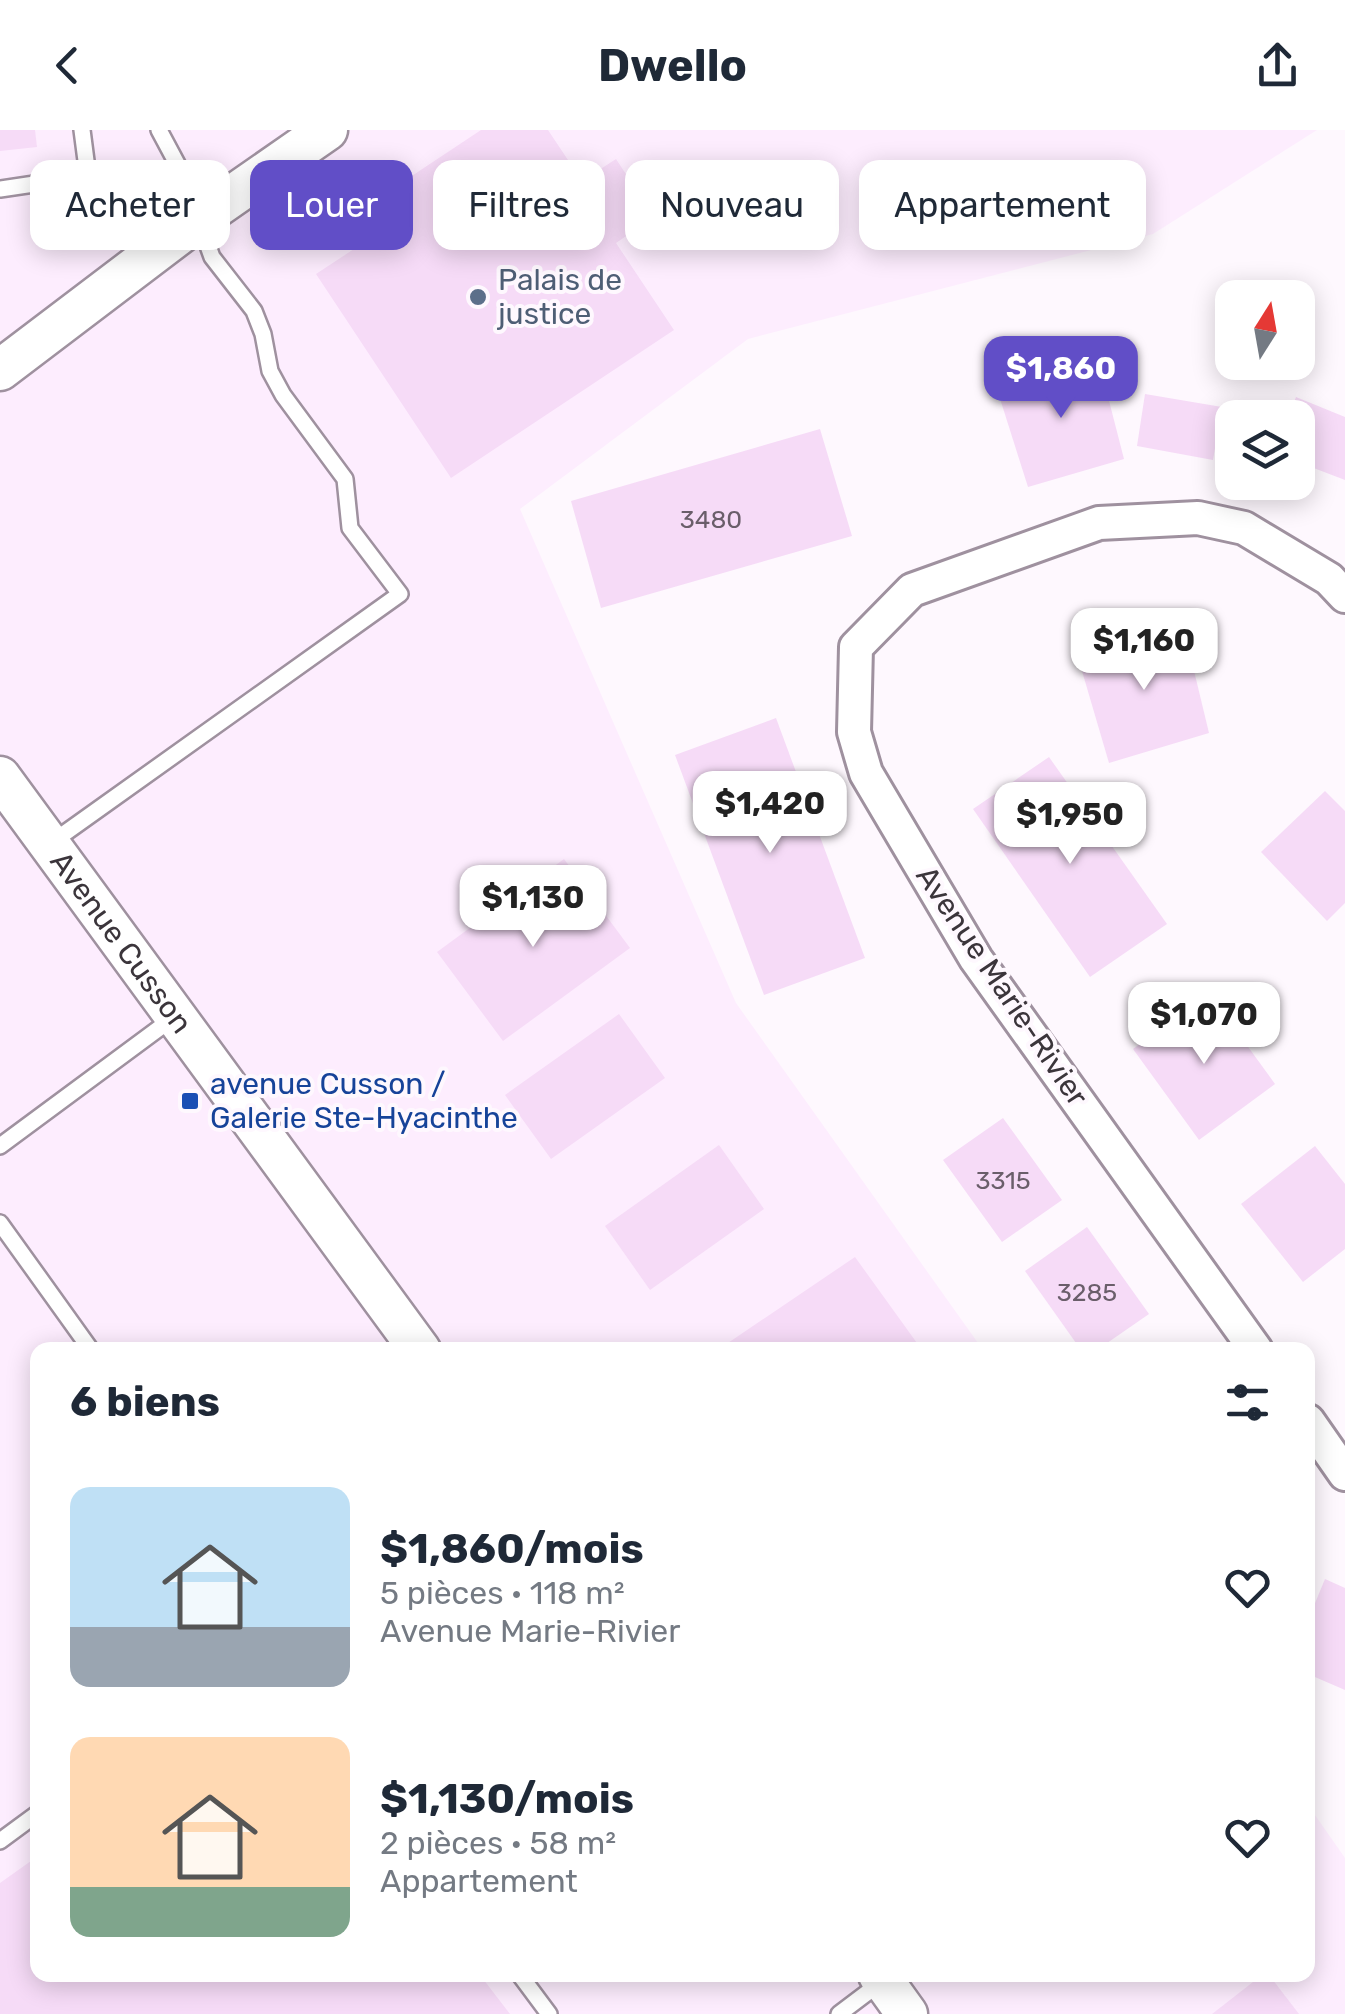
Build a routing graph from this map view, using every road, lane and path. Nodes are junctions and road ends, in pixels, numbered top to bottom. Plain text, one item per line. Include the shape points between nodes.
1 (82, 130) edge
2 (159, 130) edge
3 (327, 130) edge
4 (175, 160) edge
5 (0, 190) edge
6 (230, 197) edge
7 (158, 250) edge
8 (210, 250) edge
9 (0, 370) edge
10 (1345, 596) edge
11 (0, 777) edge
12 (50, 844) junction
13 (176, 1016) junction
14 (0, 1146) edge
15 (0, 1223) edge
16 (86, 1342) edge
17 (414, 1342) edge
18 (1250, 1342) edge
19 (1315, 1431) edge
20 (1345, 1474) edge
21 (30, 1820) edge
22 (0, 1841) edge
23 (525, 1982) edge
24 (876, 1982) edge
25 (884, 1982) edge
26 (550, 2014) edge
27 (839, 2014) edge
28 (907, 2014) edge

1 - 5 lane via 88,176
2 - 4 lane
3 - 6 street
7 - 9 street
8 - 12 lane via 254,312 283,395 346,480 350,528 400,594
10 - 18 street, Avenue Marie-Rivier via 1329,579 1244,528 1198,518 1099,523 912,590 856,647 854,732 866,773 976,959
11 - 12 street, Avenue Cusson
12 - 13 street, Avenue Cusson
13 - 14 lane
13 - 17 street, Avenue Cusson
15 - 16 lane
19 - 20 street
21 - 22 lane
23 - 26 lane
24 - 27 lane
25 - 28 street

